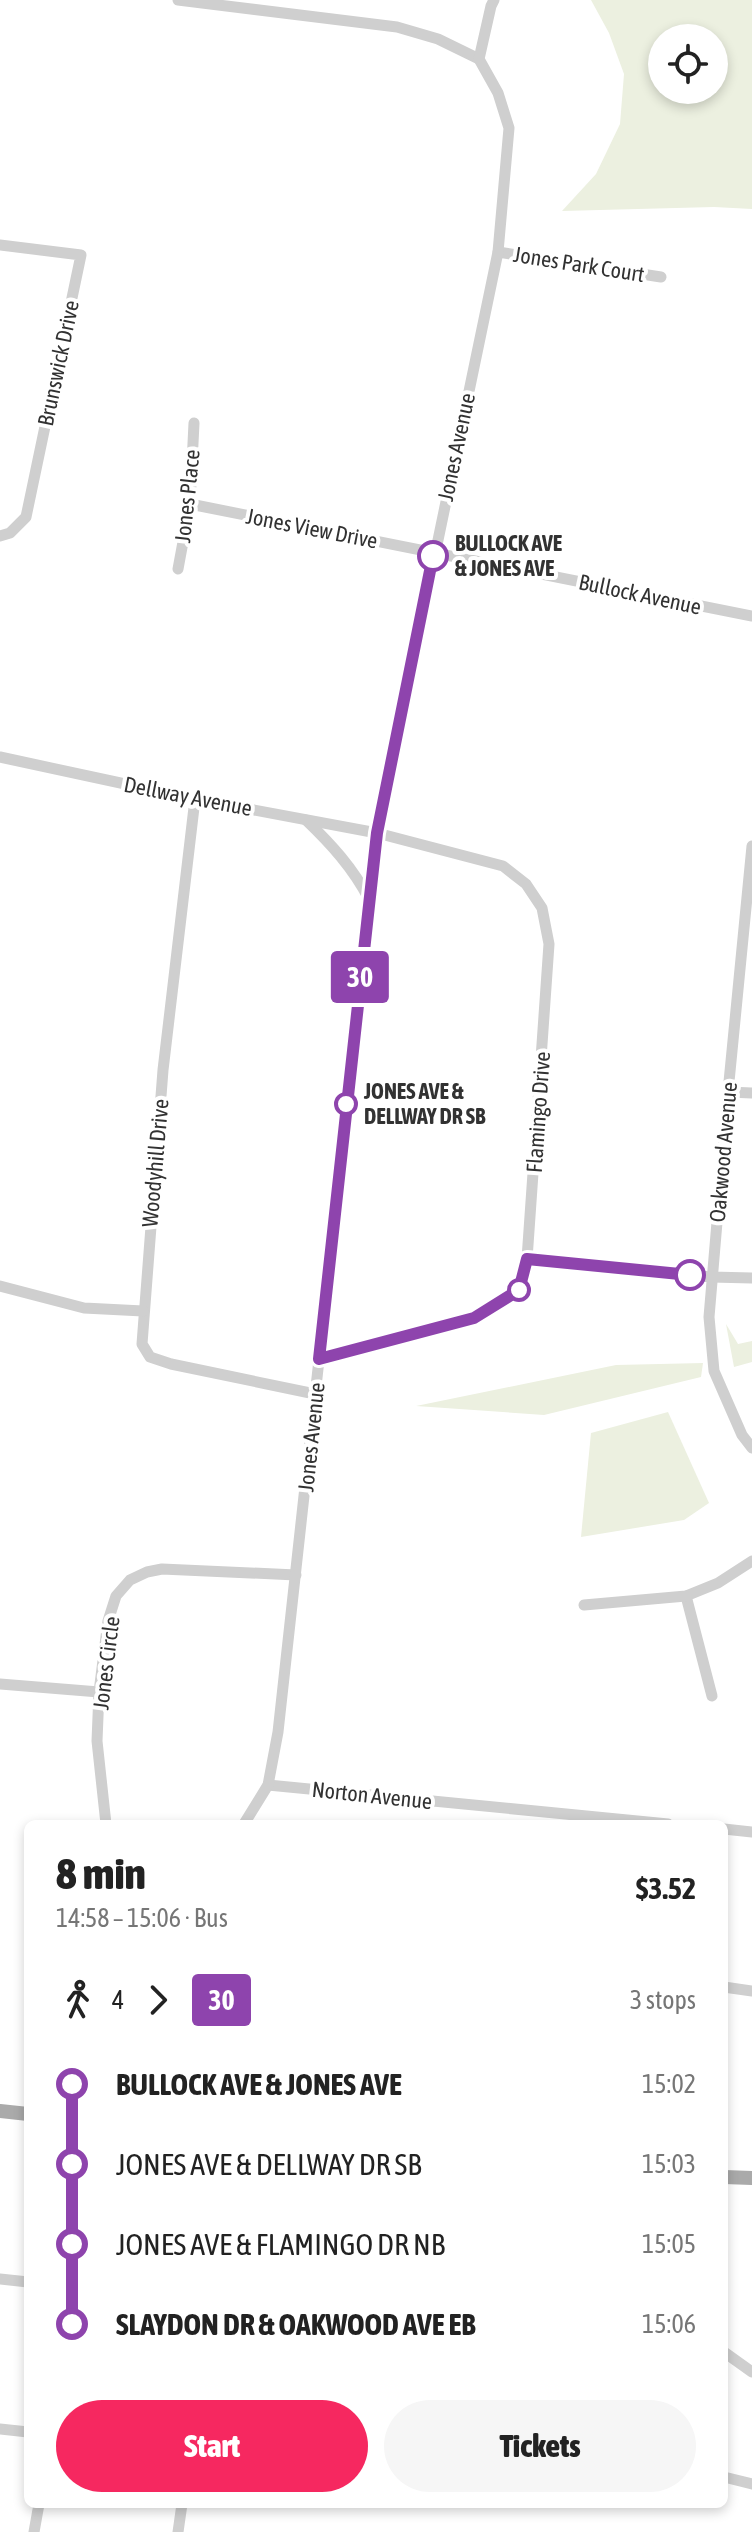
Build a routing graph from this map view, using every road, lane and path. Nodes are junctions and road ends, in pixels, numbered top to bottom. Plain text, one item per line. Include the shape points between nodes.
1 (178, 0) edge
2 (494, 0) edge
3 (479, 59) junction
4 (0, 245) edge
5 (498, 252) junction
6 (661, 277) dead end
7 (194, 423) dead end
8 (190, 504) junction
9 (0, 536) edge
10 (434, 552) junction
11 (178, 569) dead end
12 (752, 616) edge
13 (0, 757) edge
14 (195, 799) junction
15 (305, 819) junction
16 (377, 833) junction
17 (752, 846) edge
18 (369, 899) junction
19 (746, 967) edge
20 (728, 1092) junction
21 (752, 1093) edge
22 (527, 1259) junction
23 (711, 1277) junction
24 (752, 1278) edge
25 (0, 1286) edge
26 (143, 1311) junction
27 (319, 1359) junction
28 (315, 1394) junction
29 (752, 1448) edge
30 (752, 1561) edge
31 (296, 1575) junction
32 (686, 1596) junction
33 (584, 1605) dead end
34 (0, 1684) edge
35 (99, 1692) junction
36 (712, 1696) dead end
37 (268, 1785) junction
38 (106, 1820) edge
39 (246, 1820) edge
40 (627, 1820) edge
41 (728, 1829) edge
42 (752, 1832) edge
43 (728, 1988) edge
44 (752, 1991) edge
45 (0, 2111) edge
46 (24, 2114) edge
47 (728, 2177) edge
48 (752, 2178) edge
49 (0, 2279) edge
50 (24, 2282) edge
51 (728, 2355) edge
52 (752, 2372) edge
53 (0, 2429) edge
54 (24, 2432) edge
55 (728, 2478) edge
56 (752, 2484) edge
57 (38, 2508) edge
58 (181, 2508) edge
59 (34, 2532) edge
60 (178, 2532) edge

1 - 3 street via 397,27
2 - 3 street
3 - 5 street, Jones Avenue via 509,128
4 - 9 street, Brunswick Drive via 81,255 26,517
5 - 6 street, Jones Park Court
5 - 10 street, Jones Avenue
7 - 8 street, Jones Place
8 - 10 street, Jones View Drive
8 - 11 street, Jones Place
10 - 12 street, Bullock Avenue
10 - 16 street, Jones Avenue
13 - 14 street, Dellway Avenue
14 - 15 street, Dellway Avenue
14 - 26 street, Woodyhill Drive via 163,1070
15 - 16 street, Dellway Avenue
15 - 18 street via 351,868
16 - 18 street, Jones Avenue
16 - 22 street, Flamingo Drive via 503,866 526,884 542,908 549,944
17 - 19 street, Oakwood Avenue
18 - 27 street, Jones Avenue
19 - 20 street, Oakwood Avenue
20 - 21 street
20 - 23 street, Oakwood Avenue
22 - 23 street
22 - 27 street, Flamingo Drive via 519,1290 474,1318
23 - 24 street
23 - 29 street, Oakwood Avenue via 714,1371
25 - 26 street via 84,1308
26 - 28 street, Woodyhill Drive via 142,1344 150,1357
27 - 28 street, Jones Avenue
28 - 31 street, Jones Avenue
30 - 32 street
31 - 35 street, Jones Circle via 162,1569 130,1580 116,1596 108,1621
31 - 37 street, Jones Avenue
32 - 33 street
32 - 36 street
34 - 35 street
35 - 38 street, Jones Circle via 97,1741
37 - 39 street, Jones Avenue
37 - 40 street, Norton Avenue
41 - 42 street
43 - 44 street
45 - 46 main road
47 - 48 main road
49 - 50 street
51 - 52 street
53 - 54 street
55 - 56 street
57 - 59 street
58 - 60 street

